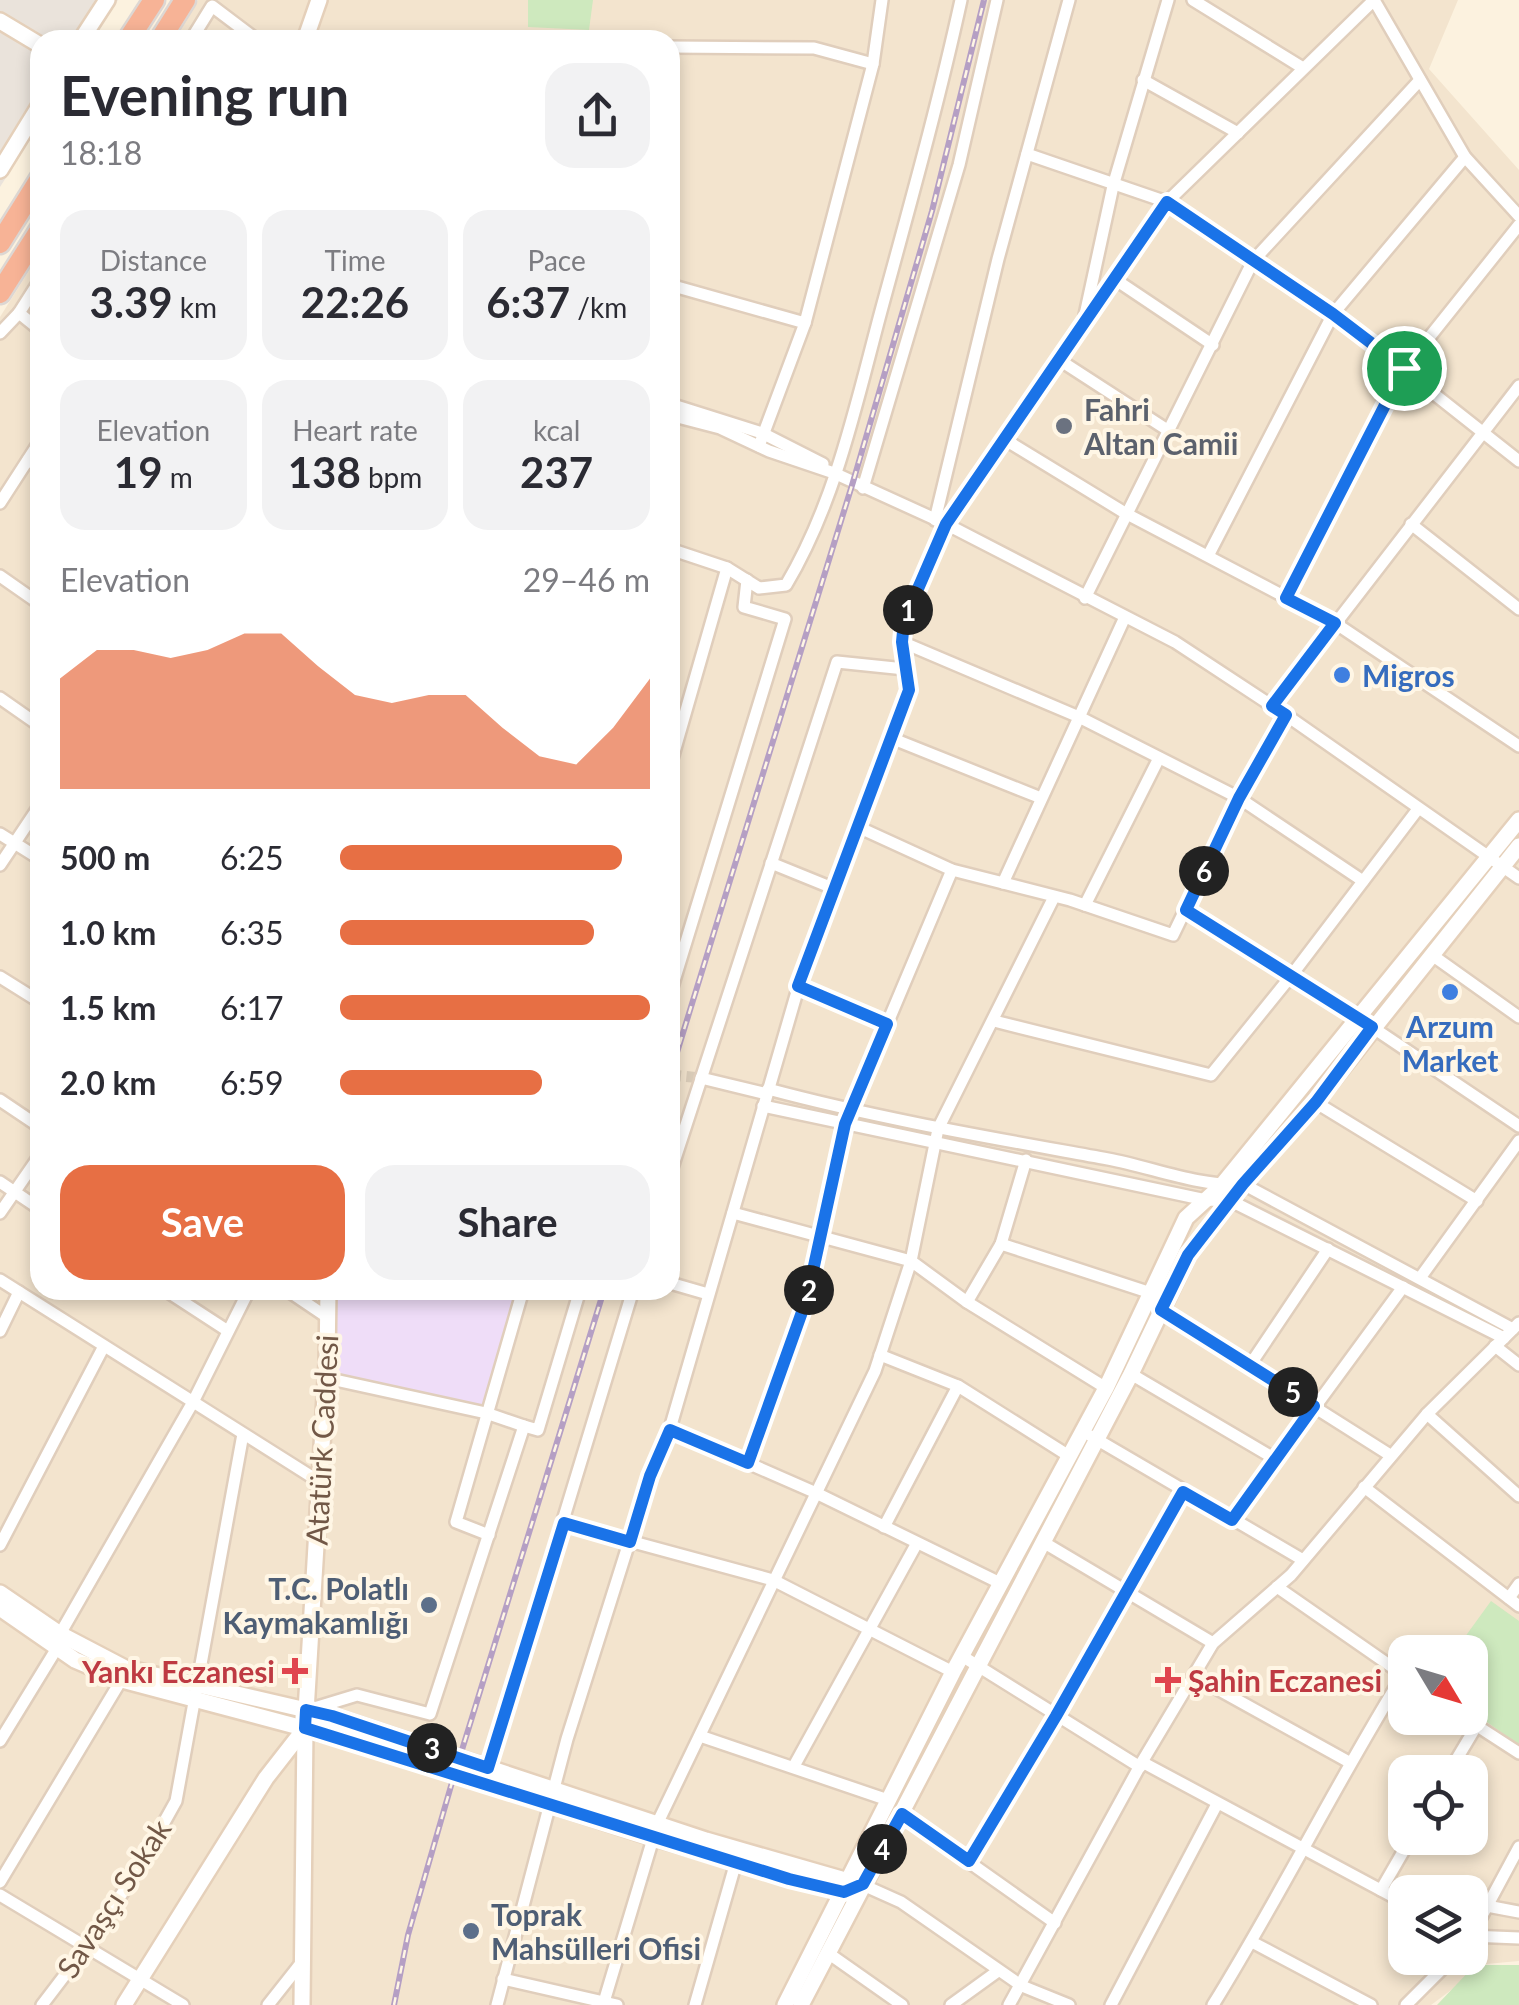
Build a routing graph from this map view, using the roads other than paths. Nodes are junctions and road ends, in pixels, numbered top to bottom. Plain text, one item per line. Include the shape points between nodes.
1 (107, 0) edge
2 (154, 0) edge
3 (185, 0) edge
4 (319, 0) edge
5 (882, 0) edge
6 (961, 0) edge
7 (997, 0) edge
8 (1069, 0) edge
9 (1168, 0) edge
10 (1193, 0) edge
11 (0, 21) edge
12 (88, 30) edge
13 (134, 30) edge
14 (166, 30) edge
15 (197, 30) edge
16 (244, 30) edge
17 (308, 30) edge
18 (30, 39) edge
19 (680, 46) edge
20 (873, 64) junction
21 (1303, 68) junction
22 (1143, 80) junction
23 (1420, 80) junction
24 (30, 120) edge
25 (1238, 133) junction
26 (1027, 154) junction
27 (1465, 157) junction
28 (0, 166) edge
29 (1112, 186) junction
30 (30, 196) edge
31 (1167, 202) junction
32 (1519, 216) edge
33 (1519, 225) edge
34 (0, 243) edge
35 (30, 246) edge
36 (1254, 260) junction
37 (1113, 278) junction
38 (680, 288) edge
39 (0, 293) edge
40 (30, 296) edge
41 (19, 313) junction
42 (1333, 314) junction
43 (30, 322) edge
44 (804, 322) junction
45 (1082, 326) junction
46 (0, 334) edge
47 (1213, 345) junction
48 (1061, 361) junction
49 (1404, 368) junction
50 (1519, 386) edge
51 (680, 407) edge
52 (680, 418) edge
53 (1169, 431) junction
54 (762, 432) junction
55 (1482, 434) junction
56 (1004, 439) junction
57 (759, 446) junction
58 (30, 457) edge
59 (28, 460) joint
60 (1519, 461) edge
61 (834, 473) junction
62 (863, 488) junction
63 (0, 503) edge
64 (1126, 513) junction
65 (941, 522) junction
66 (1411, 524) junction
67 (680, 552) edge
68 (1209, 554) junction
69 (727, 568) junction
70 (0, 576) edge
71 (747, 580) junction
72 (30, 597) edge
73 (1085, 598) junction
74 (1286, 598) junction
75 (1519, 609) edge
76 (1124, 617) junction
77 (1335, 623) junction
78 (902, 642) junction
79 (904, 669) junction
80 (0, 698) edge
81 (1272, 706) junction
82 (680, 712) edge
83 (1286, 715) junction
84 (1079, 717) junction
85 (30, 719) edge
86 (891, 738) junction
87 (1519, 746) edge
88 (1159, 758) junction
89 (1041, 798) junction
90 (1239, 798) junction
91 (1418, 808) junction
92 (30, 820) edge
93 (1519, 820) edge
94 (858, 827) junction
95 (0, 834) edge
96 (15, 843) junction
97 (1519, 846) edge
98 (30, 853) edge
99 (1496, 861) junction
100 (771, 863) junction
101 (0, 866) edge
102 (952, 870) junction
103 (1519, 878) edge
104 (1363, 881) junction
105 (1003, 883) junction
106 (835, 889) junction
107 (1054, 897) junction
108 (1085, 906) junction
109 (1186, 910) junction
110 (1432, 955) junction
111 (680, 962) edge
112 (1292, 976) junction
113 (0, 977) edge
114 (798, 986) junction
115 (30, 996) edge
116 (1519, 1017) edge
117 (1355, 1019) junction
118 (994, 1022) junction
119 (887, 1024) junction
120 (1372, 1027) junction
121 (700, 1078) junction
122 (766, 1097) junction
123 (0, 1100) edge
124 (1316, 1102) junction
125 (851, 1111) junction
126 (30, 1120) edge
127 (845, 1124) junction
128 (1519, 1126) edge
129 (936, 1136) junction
130 (1519, 1141) edge
131 (680, 1142) edge
132 (1026, 1160) junction
133 (30, 1169) edge
134 (0, 1182) edge
135 (1243, 1184) junction
136 (14, 1192) junction
137 (1227, 1193) junction
138 (1206, 1200) junction
139 (1476, 1201) junction
140 (30, 1202) edge
141 (0, 1213) edge
142 (733, 1213) junction
143 (823, 1237) junction
144 (1001, 1244) junction
145 (1328, 1249) junction
146 (911, 1261) junction
147 (1420, 1278) junction
148 (0, 1280) edge
149 (680, 1286) edge
150 (1403, 1287) junction
151 (19, 1292) junction
152 (1151, 1293) junction
153 (708, 1294) junction
154 (30, 1299) edge
155 (32, 1300) edge
156 (181, 1300) edge
157 (244, 1300) edge
158 (302, 1300) edge
159 (328, 1300) edge
160 (520, 1300) edge
161 (577, 1300) edge
162 (630, 1300) edge
163 (966, 1302) junction
164 (1161, 1310) junction
165 (328, 1317) junction
166 (0, 1331) edge
167 (228, 1331) junction
168 (1508, 1334) edge
169 (104, 1346) junction
170 (880, 1355) junction
171 (1250, 1365) junction
172 (1519, 1365) edge
173 (1130, 1374) junction
174 (326, 1378) junction
175 (958, 1386) junction
176 (1106, 1388) junction
177 (192, 1402) junction
178 (1314, 1406) junction
179 (486, 1413) junction
180 (1427, 1414) junction
181 (524, 1426) junction
182 (670, 1430) junction
183 (244, 1434) junction
184 (1090, 1434) junction
185 (1390, 1455) junction
186 (1069, 1456) junction
187 (1277, 1460) junction
188 (748, 1463) junction
189 (320, 1482) junction
190 (1364, 1487) junction
191 (814, 1492) junction
192 (1183, 1492) junction
193 (1519, 1496) edge
194 (1232, 1520) junction
195 (564, 1523) junction
196 (884, 1527) junction
197 (489, 1534) junction
198 (630, 1542) junction
199 (1043, 1542) junction
200 (918, 1543) junction
201 (0, 1544) edge
202 (1303, 1560) junction
203 (773, 1580) junction
204 (1000, 1583) junction
205 (1519, 1584) edge
206 (1278, 1587) junction
207 (1126, 1591) junction
208 (0, 1593) edge
209 (1514, 1602) edge
210 (0, 1608) edge
211 (870, 1631) junction
212 (59, 1641) junction
213 (1214, 1643) junction
214 (962, 1656) junction
215 (978, 1664) junction
216 (1388, 1665) edge
217 (953, 1672) junction
218 (124, 1674) junction
219 (1194, 1676) junction
220 (196, 1692) junction
221 (1388, 1701) edge
222 (306, 1710) junction
223 (1056, 1716) junction
224 (305, 1728) junction
225 (1488, 1732) edge
226 (700, 1736) junction
227 (0, 1741) edge
228 (1519, 1753) edge
229 (1349, 1762) junction
230 (1141, 1764) junction
231 (794, 1766) junction
232 (488, 1768) junction
233 (482, 1785) junction
234 (551, 1798) junction
235 (888, 1800) junction
236 (1217, 1804) junction
237 (902, 1814) junction
238 (656, 1830) junction
239 (1519, 1846) edge
240 (1301, 1848) junction
241 (0, 1850) edge
242 (1401, 1855) edge
243 (15, 1858) junction
244 (969, 1861) junction
245 (736, 1862) junction
246 (0, 1882) edge
247 (852, 1886) junction
248 (1381, 1890) junction
249 (1388, 1894) edge
250 (0, 1895) edge
251 (1488, 1904) edge
252 (1488, 1906) edge
253 (1519, 1912) edge
254 (1055, 1923) junction
255 (1488, 1937) edge
256 (1519, 1938) edge
257 (1252, 1942) junction
258 (87, 1946) junction
259 (828, 1953) junction
260 (302, 1962) junction
261 (998, 1971) junction
262 (1436, 1975) edge
263 (141, 1979) junction
264 (503, 1979) junction
265 (1022, 1986) junction
266 (610, 2004) edge
267 (42, 2005) edge
268 (124, 2005) edge
269 (183, 2005) edge
270 (268, 2005) edge
271 (302, 2005) edge
272 (497, 2005) edge
273 (695, 2005) edge
274 (785, 2005) edge
275 (801, 2005) edge
276 (902, 2005) edge
277 (952, 2005) edge
278 (1009, 2005) edge
279 (1070, 2005) edge
280 (1110, 2005) edge
281 (1213, 2005) edge
282 (1371, 2005) edge
283 (1406, 2005) edge

1 - 12 street
2 - 13 highway
3 - 14 highway
4 - 17 street
5 - 20 street
6 - 61 street
7 - 62 street via 959,165
8 - 26 street
9 - 22 street
10 - 21 street
11 - 18 street
15 - 16 street via 212,6
19 - 20 street via 814,48
20 - 44 street
21 - 23 street via 1374,0
21 - 25 street
22 - 25 street
22 - 29 street
23 - 27 street
23 - 36 street
24 - 28 street
25 - 31 street
26 - 29 street
26 - 65 street
27 - 32 street
27 - 42 street
29 - 31 street
29 - 45 street
30 - 34 highway
31 - 36 street
31 - 37 street
33 - 49 street
35 - 39 highway
36 - 42 street
36 - 47 street
37 - 45 street
37 - 47 street
38 - 44 street
40 - 41 street
41 - 43 street
41 - 46 street
42 - 49 street
42 - 68 street
44 - 54 street
45 - 48 street
47 - 53 street
48 - 53 street
48 - 56 street
49 - 55 street
49 - 74 street
50 - 55 street
51 - 54 street
52 - 57 street
53 - 64 street
54 - 57 street
54 - 61 street
55 - 60 street
55 - 66 street
56 - 64 street
56 - 65 street
57 - 61 street
58 - 59 street
59 - 63 street
61 - 62 street
61 - 71 street via 824,510 786,585 759,588
62 - 65 street
64 - 68 street
64 - 73 street
65 - 73 street
65 - 78 street
66 - 75 street
66 - 77 street
67 - 69 street
68 - 74 street
69 - 71 street
69 - 82 street
70 - 72 street
71 - 111 street via 744,607 786,620
73 - 76 street
74 - 77 street
76 - 81 street
76 - 84 street
77 - 81 street
77 - 87 street
78 - 79 street
78 - 84 street
79 - 86 street via 909,690
79 - 100 street via 838,662
80 - 85 street
81 - 83 street
83 - 90 street
83 - 91 street
84 - 88 street
84 - 89 street
86 - 89 street
86 - 94 street
88 - 90 street
88 - 108 street
89 - 105 street
90 - 104 street
90 - 109 street
91 - 99 street
91 - 104 street
92 - 96 street
93 - 99 street
94 - 102 street
94 - 106 street
95 - 96 street
96 - 98 street
96 - 101 street
97 - 99 street
99 - 103 street
99 - 110 street
99 - 117 street
100 - 106 street
100 - 121 street
102 - 105 street
102 - 119 street
104 - 112 street
105 - 107 street
106 - 114 street
107 - 108 street
107 - 118 street
108 - 109 street via 1173,935
109 - 112 street
110 - 116 street
110 - 120 street
112 - 117 street
112 - 118 street via 1211,1075
113 - 115 street
114 - 119 street
114 - 122 street
117 - 120 street
117 - 137 street
118 - 129 street
119 - 125 street
120 - 124 street
120 - 128 street
121 - 122 street
121 - 131 street
122 - 125 street
122 - 127 street
122 - 142 street
123 - 126 street
124 - 135 street
124 - 139 street
125 - 127 street
125 - 129 street
127 - 129 street
127 - 143 street
129 - 132 street
129 - 137 street via 1113,1160
129 - 146 street
130 - 139 street
132 - 138 street
132 - 144 street
133 - 136 street
134 - 136 street
135 - 137 street
135 - 147 street
136 - 140 street
136 - 141 street
137 - 138 street
137 - 145 street
137 - 164 street
138 - 152 street via 1186,1218
139 - 147 street
142 - 143 street
142 - 153 street
143 - 146 street
143 - 188 street
144 - 152 street
144 - 163 street
145 - 150 street
145 - 171 street
146 - 163 street
146 - 170 street
147 - 168 street
148 - 151 street
149 - 153 street
150 - 168 street
150 - 178 street
151 - 154 street
151 - 166 street
152 - 176 street
153 - 182 street
155 - 169 street
156 - 167 street
157 - 167 street
158 - 165 street
159 - 165 street, Atatürk Caddesi
160 - 179 street
161 - 181 street via 538,1430
162 - 195 street
163 - 176 street
164 - 171 street
164 - 173 street
165 - 174 street, Atatürk Caddesi
167 - 177 street
168 - 172 street
168 - 180 street
169 - 177 street
169 - 201 street
170 - 175 street
170 - 191 street
171 - 178 street
173 - 184 street
173 - 187 street
174 - 179 street
174 - 189 street, Atatürk Caddesi
175 - 186 street
175 - 196 street
176 - 184 street
177 - 183 street
177 - 212 street
178 - 185 street
178 - 187 street
179 - 181 street
179 - 197 street via 456,1522
180 - 185 street
180 - 193 street
181 - 197 street
182 - 188 street
182 - 198 street
183 - 189 street
183 - 220 street, Savaşçı Sokak
184 - 186 street
184 - 192 street
184 - 199 street
185 - 190 street
186 - 204 street
187 - 194 street
188 - 191 street
189 - 222 street, Atatürk Caddesi
190 - 202 street
190 - 209 street
191 - 196 street
191 - 203 street
192 - 194 street
192 - 207 street
194 - 202 street
195 - 198 street
195 - 232 street
196 - 200 street
197 - 222 street via 430,1714 356,1695
198 - 203 street
198 - 234 street
199 - 207 street
199 - 215 street
200 - 204 street
200 - 211 street
202 - 206 street
203 - 211 street
203 - 226 street
204 - 214 street
205 - 209 street
206 - 213 street
206 - 216 street
207 - 213 street
207 - 223 street
208 - 212 street
210 - 212 street
211 - 217 street
211 - 231 street
212 - 218 street via 75,1660
212 - 227 street
213 - 219 street
214 - 215 street
214 - 217 street
215 - 223 street
215 - 237 street
217 - 235 street
218 - 220 street
218 - 243 street
219 - 229 street
219 - 230 street
220 - 222 street
220 - 224 street
220 - 258 street, Savaşçı Sokak via 176,1801
221 - 229 street
222 - 224 street, Atatürk Caddesi
222 - 232 street
223 - 230 street
223 - 244 street
224 - 233 street
224 - 260 street, Atatürk Caddesi
224 - 263 street via 266,1778
225 - 228 street
226 - 231 street
226 - 238 street
229 - 240 street
230 - 236 street
230 - 254 street
231 - 235 street
232 - 233 street
232 - 234 street
233 - 234 street
234 - 238 street
234 - 264 street
235 - 247 street
236 - 240 street
236 - 280 street
237 - 244 street
237 - 247 street
238 - 245 street
238 - 247 street
238 - 266 street
239 - 251 street
240 - 248 street
240 - 257 street
241 - 243 street
242 - 248 street
243 - 246 street
244 - 254 street
245 - 247 street
245 - 273 street
247 - 259 street
247 - 261 street via 902,1902
247 - 274 street
248 - 249 street
250 - 258 street
252 - 253 street
254 - 265 street
255 - 256 street
257 - 281 street
257 - 282 street
258 - 263 street
258 - 267 street, Savaşçı Sokak
259 - 275 street
259 - 276 street
260 - 270 street
260 - 271 street, Atatürk Caddesi
261 - 265 street
261 - 277 street
262 - 283 street
263 - 268 street
263 - 269 street
264 - 266 street
264 - 272 street
265 - 278 street
265 - 279 street

